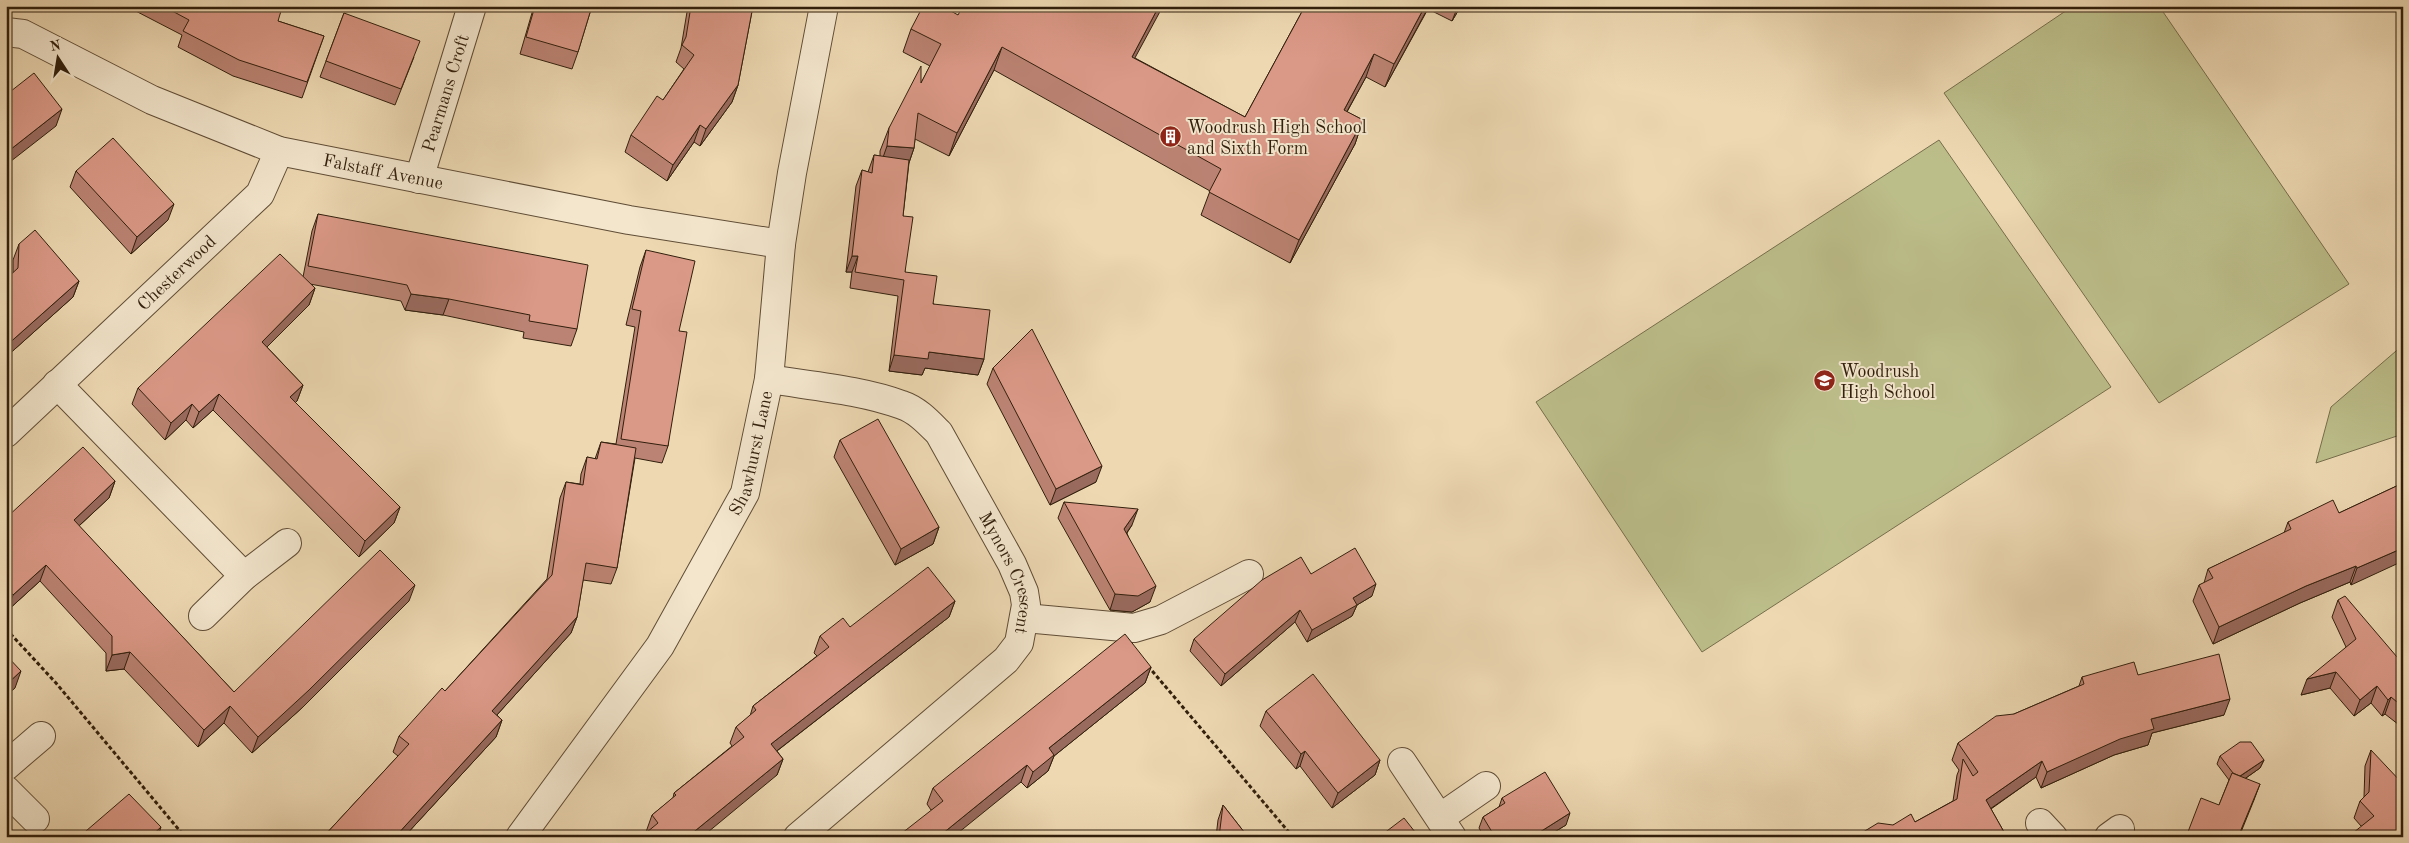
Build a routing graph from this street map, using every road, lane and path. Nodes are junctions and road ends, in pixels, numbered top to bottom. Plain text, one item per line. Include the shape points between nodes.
1 (472, 6) edge
2 (824, 6) edge
3 (6, 32) edge
4 (279, 150) junction
5 (419, 180) junction
6 (781, 244) junction
7 (769, 379) junction
8 (58, 384) junction
9 (6, 433) edge
10 (287, 543) dead end
11 (1249, 574) dead end
12 (244, 576) junction
13 (203, 616) dead end
14 (1025, 618) junction
15 (6, 629) edge
16 (1147, 665) edge
17 (41, 736) dead end
18 (1402, 762) dead end
19 (6, 766) edge
20 (1486, 786) dead end
21 (6, 790) edge
22 (35, 819) dead end
23 (1446, 827) edge
24 (185, 837) edge
25 (520, 837) edge
26 (798, 837) edge
27 (1293, 837) edge

1 - 5 street, Pearmans Croft
2 - 6 street, Shawhurst Lane
3 - 4 street, Falstaff Avenue via 23,34 152,100
4 - 5 street, Falstaff Avenue
4 - 8 street, Chesterwood via 260,194
5 - 6 street, Falstaff Avenue via 629,220
6 - 7 street, Shawhurst Lane
7 - 14 street, Mynors Crescent via 903,405 924,418 939,433 1012,564 1024,592
7 - 25 street, Shawhurst Lane via 745,493 660,646
8 - 9 street, Chesterwood
8 - 12 street
10 - 12 street
11 - 14 street via 1161,620 1134,628
12 - 13 street
14 - 26 street, Mynors Crescent via 1018,643 1006,660
15 - 24 path
16 - 27 path
17 - 19 street
18 - 23 street
20 - 23 street
21 - 22 street

